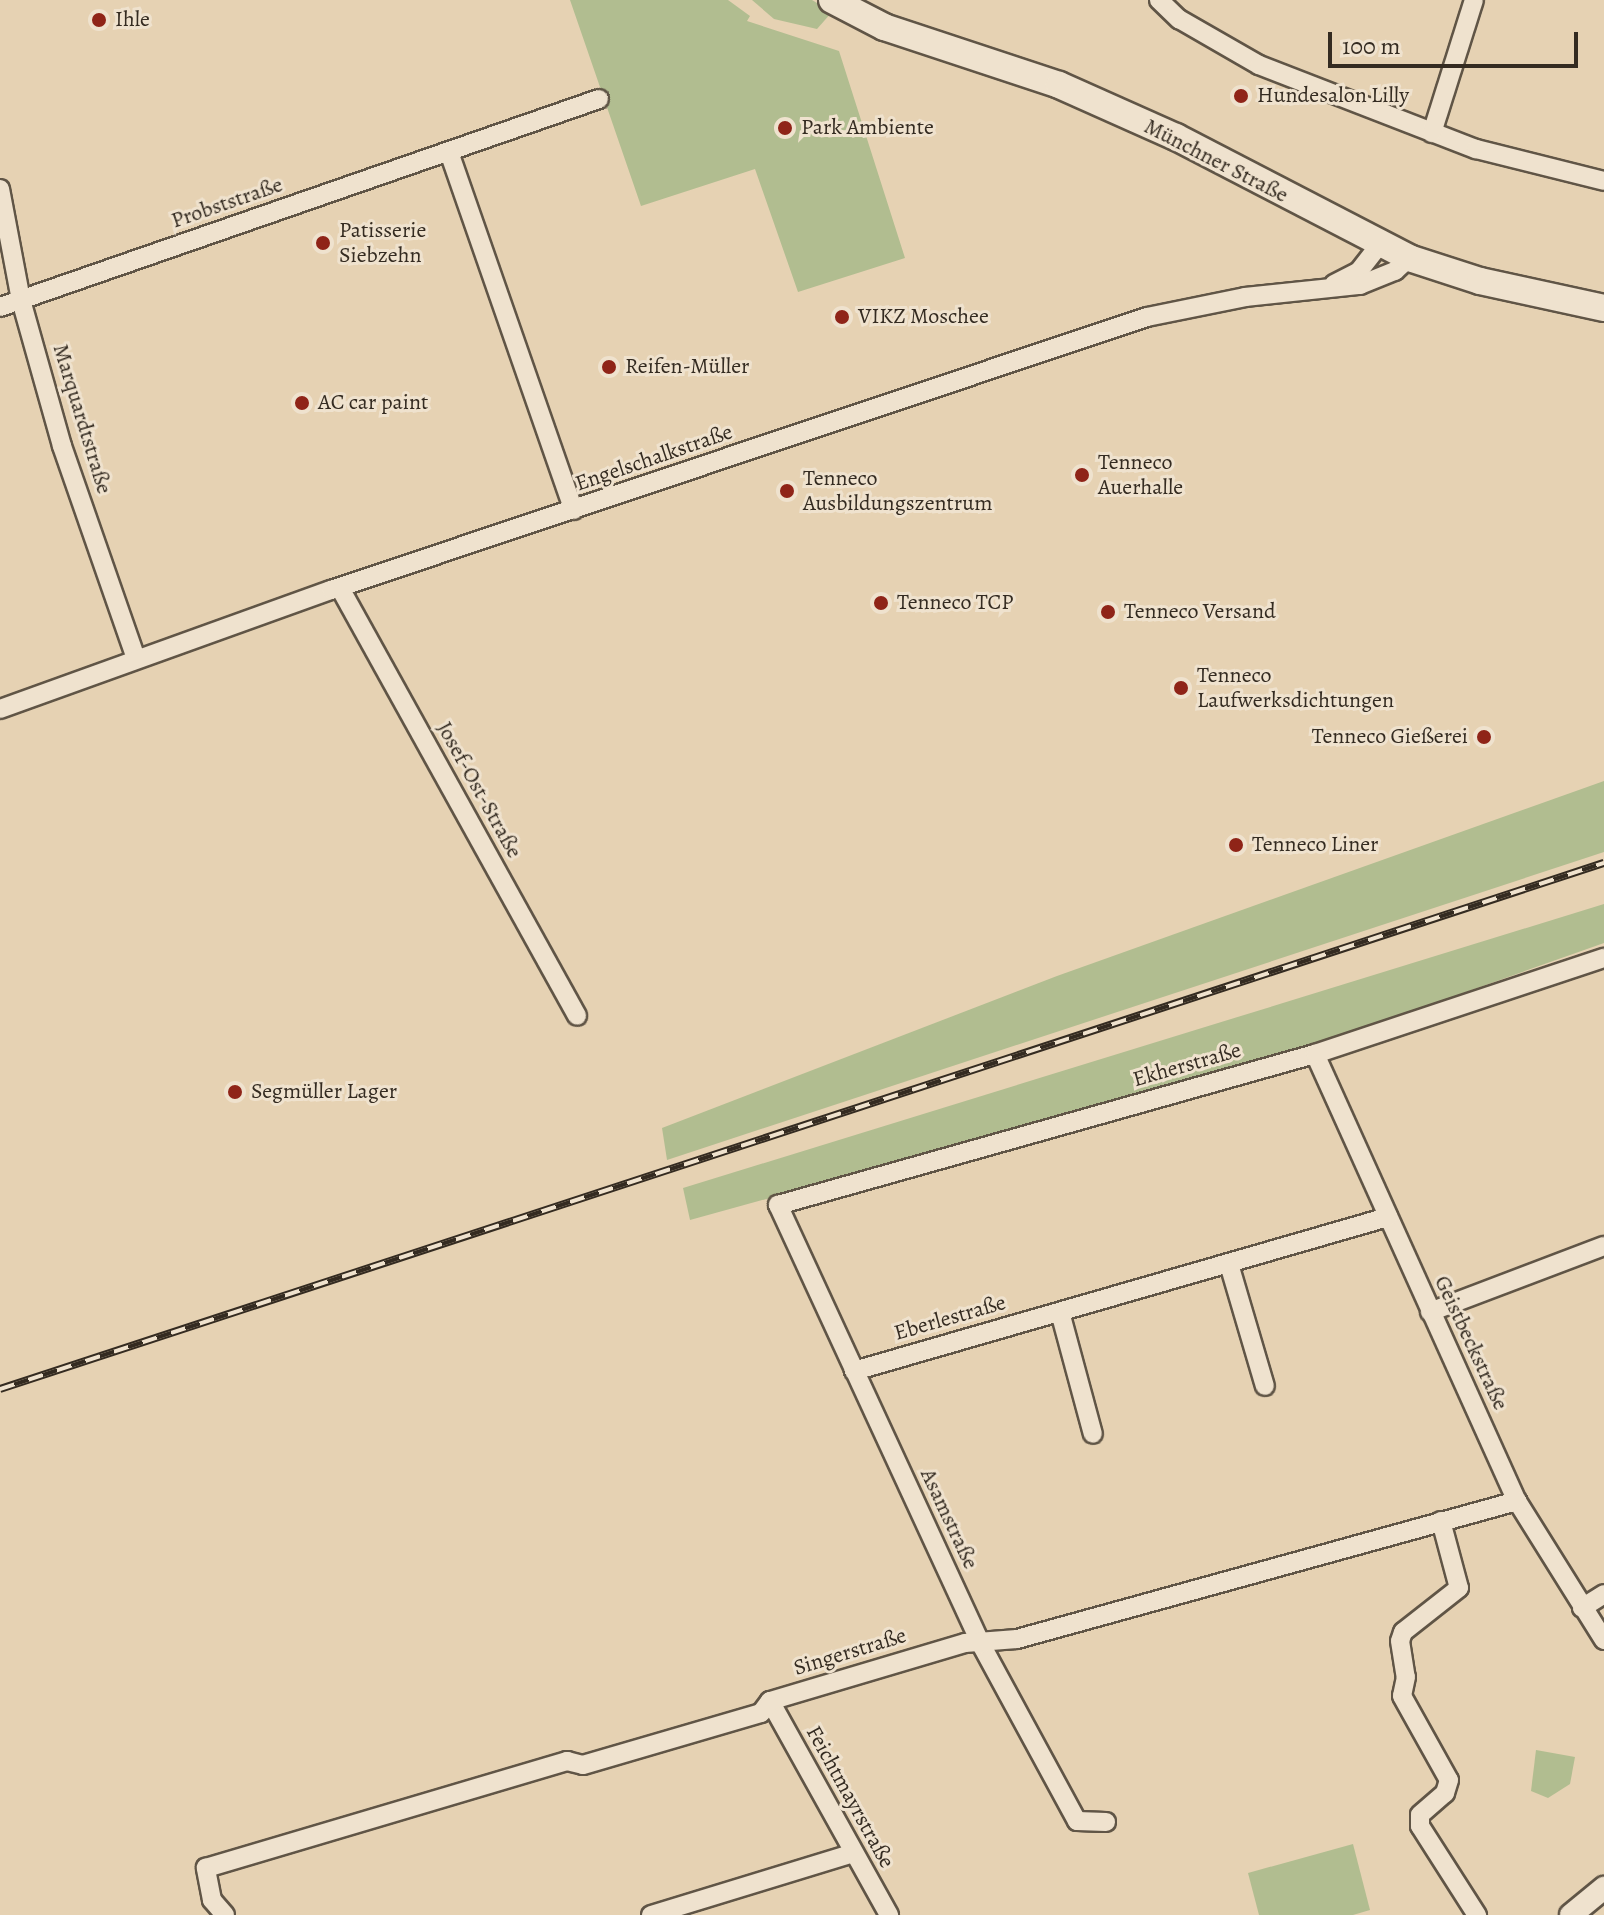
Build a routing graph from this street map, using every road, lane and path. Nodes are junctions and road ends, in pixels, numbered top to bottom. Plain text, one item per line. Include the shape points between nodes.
1 (832, 0) edge
2 (1159, 0) edge
3 (1474, 0) edge
4 (599, 99) dead end
5 (1432, 133) junction
6 (449, 152) junction
7 (1604, 181) edge
8 (0, 189) edge
9 (1379, 245) junction
10 (1409, 258) junction
11 (1332, 286) junction
12 (21, 300) junction
13 (0, 307) edge
14 (1604, 308) edge
15 (574, 510) junction
16 (340, 588) junction
17 (136, 658) junction
18 (0, 709) edge
19 (1604, 958) edge
20 (577, 1016) dead end
21 (1315, 1054) junction
22 (778, 1205) joint
23 (1388, 1217) junction
24 (1604, 1246) edge
25 (1229, 1264) junction
26 (1060, 1312) junction
27 (1430, 1312) junction
28 (854, 1371) junction
29 (1265, 1386) dead end
30 (1093, 1434) dead end
31 (1517, 1501) junction
32 (1441, 1521) junction
33 (1604, 1594) edge
34 (1582, 1608) junction
35 (1604, 1640) edge
36 (981, 1644) junction
37 (770, 1701) junction
38 (1106, 1822) dead end
39 (854, 1853) junction
40 (1604, 1888) edge
41 (225, 1915) edge
42 (651, 1915) edge
43 (889, 1915) edge
44 (1477, 1915) edge
45 (1571, 1915) edge

1 - 9 main road, Münchner Straße via 884,27 1059,85 1176,137
2 - 5 street via 1179,19 1259,65
3 - 5 street
4 - 6 street, Probststraße
5 - 7 street
6 - 12 street, Probststraße
6 - 15 street
8 - 12 street, Marquardtstraße
9 - 10 main road, Münchner Straße
9 - 11 street, Engelschalkstraße via 1359,271
10 - 11 street, Engelschalkstraße via 1377,280
10 - 14 main road, Münchner Straße via 1480,281
11 - 15 street, Engelschalkstraße via 1147,317
12 - 13 street, Probststraße
12 - 17 street, Marquardtstraße via 62,446
15 - 16 street, Engelschalkstraße
16 - 17 street, Engelschalkstraße
16 - 20 street, Josef-Ost-Straße
17 - 18 street, Engelschalkstraße
19 - 21 street, Ekherstraße
21 - 22 street, Ekherstraße
21 - 23 street, Geistbeckstraße
22 - 28 street, Asamstraße
23 - 25 street, Eberlestraße
23 - 27 street, Geistbeckstraße
24 - 27 street
25 - 26 street, Eberlestraße
25 - 29 street
26 - 28 street, Eberlestraße
26 - 30 street
27 - 31 street, Geistbeckstraße
28 - 36 street, Asamstraße
31 - 32 street, Singerstraße
31 - 34 street, Geistbeckstraße
32 - 36 street, Singerstraße via 1017,1639
32 - 44 street via 1459,1588 1403,1632 1402,1696 1449,1780 1445,1793 1420,1815 1420,1826
33 - 34 street
34 - 35 street, Geistbeckstraße
36 - 37 street, Singerstraße via 965,1643
36 - 38 street, Asamstraße via 1077,1821
37 - 39 street, Feichtmayrstraße
37 - 41 street, Singerstraße via 761,1713 583,1765 567,1761 206,1868 212,1900
39 - 42 street
39 - 43 street, Feichtmayrstraße
40 - 45 street

